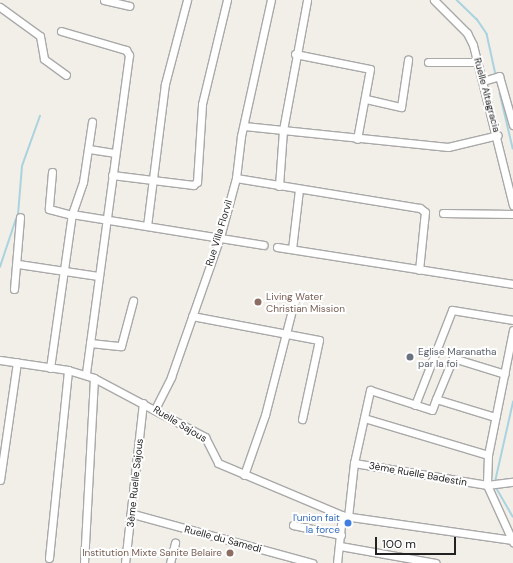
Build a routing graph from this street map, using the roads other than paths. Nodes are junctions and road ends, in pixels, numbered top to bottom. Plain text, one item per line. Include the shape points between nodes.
1 (104, 0) edge
2 (187, 0) edge
3 (227, 0) edge
4 (271, 0) edge
5 (307, 0) edge
6 (434, 0) edge
7 (129, 6) dead end
8 (0, 7) edge
9 (61, 31) dead end
10 (295, 54) junction
11 (408, 60) dead end
12 (428, 62) dead end
13 (478, 62) junction
14 (66, 75) dead end
15 (483, 81) junction
16 (366, 98) junction
17 (92, 122) dead end
18 (513, 125) edge
19 (244, 126) junction
20 (283, 130) junction
21 (498, 135) junction
22 (357, 139) junction
23 (89, 149) junction
24 (114, 154) junction
25 (52, 172) dead end
26 (112, 175) junction
27 (236, 178) junction
28 (153, 180) junction
29 (279, 186) junction
30 (299, 189) junction
31 (513, 205) edge
32 (443, 213) dead end
33 (72, 214) junction
34 (513, 214) edge
35 (20, 217) dead end
36 (106, 220) junction
37 (146, 226) junction
38 (220, 237) junction
39 (264, 244) dead end
40 (277, 247) dead end
41 (292, 249) junction
42 (18, 264) junction
43 (64, 268) junction
44 (418, 270) junction
45 (98, 276) junction
46 (513, 284) edge
47 (14, 289) dead end
48 (295, 298) dead end
49 (133, 301) dead end
50 (192, 316) junction
51 (513, 320) edge
52 (513, 330) edge
53 (286, 335) junction
54 (90, 343) junction
55 (0, 360) edge
56 (17, 362) junction
57 (50, 368) junction
58 (68, 370) junction
59 (505, 374) junction
60 (86, 375) junction
61 (94, 378) junction
62 (436, 399) junction
63 (143, 402) junction
64 (415, 405) junction
65 (155, 409) junction
66 (495, 417) junction
67 (364, 418) junction
68 (302, 419) dead end
69 (0, 421) edge
70 (8, 422) junction
71 (488, 455) junction
72 (354, 463) junction
73 (244, 475) junction
74 (0, 480) edge
75 (513, 482) edge
76 (492, 484) junction
77 (134, 514) junction
78 (345, 516) junction
79 (293, 524) dead end
80 (341, 535) junction
81 (513, 541) edge
82 (175, 543) dead end
83 (340, 546) junction
84 (49, 558) dead end
85 (84, 563) edge
86 (125, 563) edge
87 (170, 563) edge
88 (312, 563) edge
89 (337, 563) edge
90 (435, 563) edge

1 - 7 street
2 - 28 street via 165,84
3 - 28 street via 202,104 197,182 193,185
4 - 19 street, Rue Villa Florvil
5 - 10 street
6 - 13 street, Ruelle Altagracia via 467,33
8 - 14 street via 40,36 44,59
9 - 24 street via 128,52
10 - 16 street via 370,69
10 - 20 street
11 - 16 street via 401,107
12 - 13 street
13 - 15 street, Ruelle Altagracia
15 - 18 street via 499,76
15 - 21 street, Ruelle Altagracia
16 - 22 street
17 - 23 street
19 - 20 street
19 - 27 street, Rue Villa Florvil
20 - 22 street
20 - 29 street
21 - 22 street via 448,147
21 - 31 street, Ruelle Altagracia
23 - 24 street
23 - 33 street via 83,182
24 - 26 street
25 - 33 street via 49,209
26 - 28 street
26 - 36 street
27 - 29 street
27 - 38 street, Rue Villa Florvil
28 - 37 street
29 - 30 street
30 - 41 street
30 - 44 street via 420,208 424,212 424,221
32 - 34 street
33 - 36 street
33 - 43 street
35 - 42 street
36 - 37 street
36 - 45 street
37 - 38 street
38 - 39 street
38 - 50 street, Rue Villa Florvil
40 - 41 street
41 - 44 street
42 - 43 street
42 - 47 street
43 - 45 street
43 - 57 street
44 - 46 street
45 - 54 street
48 - 53 street
49 - 54 street via 121,346
50 - 53 street
50 - 65 street, Rue Villa Florvil
51 - 64 street via 452,310
52 - 59 street
53 - 68 street via 317,338 320,343
53 - 73 street
54 - 60 street
55 - 56 street, Ruelle Sajous
56 - 57 street, Ruelle Sajous
56 - 70 street
57 - 58 street, Ruelle Sajous
58 - 60 street, Ruelle Sajous
58 - 84 street
59 - 62 street via 454,358
59 - 66 street
60 - 61 street, Ruelle Sajous
61 - 63 street, Ruelle Sajous
61 - 85 street
62 - 64 street via 432,410
62 - 66 street
63 - 65 street, Ruelle Sajous
63 - 77 street, 3ème Ruelle Sajous
64 - 67 street via 370,390
65 - 73 street, Ruelle Sajous via 204,437 210,443 214,461
66 - 71 street
67 - 71 street
67 - 72 street
69 - 70 street
70 - 74 street
71 - 76 street
72 - 76 street, 3ème Ruelle Badestin
72 - 78 street, 3ème Ruelle Badestin
73 - 78 street, Ruelle Sajous
75 - 76 street, 3ème Ruelle Badestin
76 - 81 street
77 - 86 street, 3ème Ruelle Sajous
77 - 88 street, Ruelle du Samedi
78 - 80 street
78 - 81 street, Ruelle Sajous
79 - 80 street
80 - 83 street
82 - 87 street
83 - 89 street
83 - 90 street

